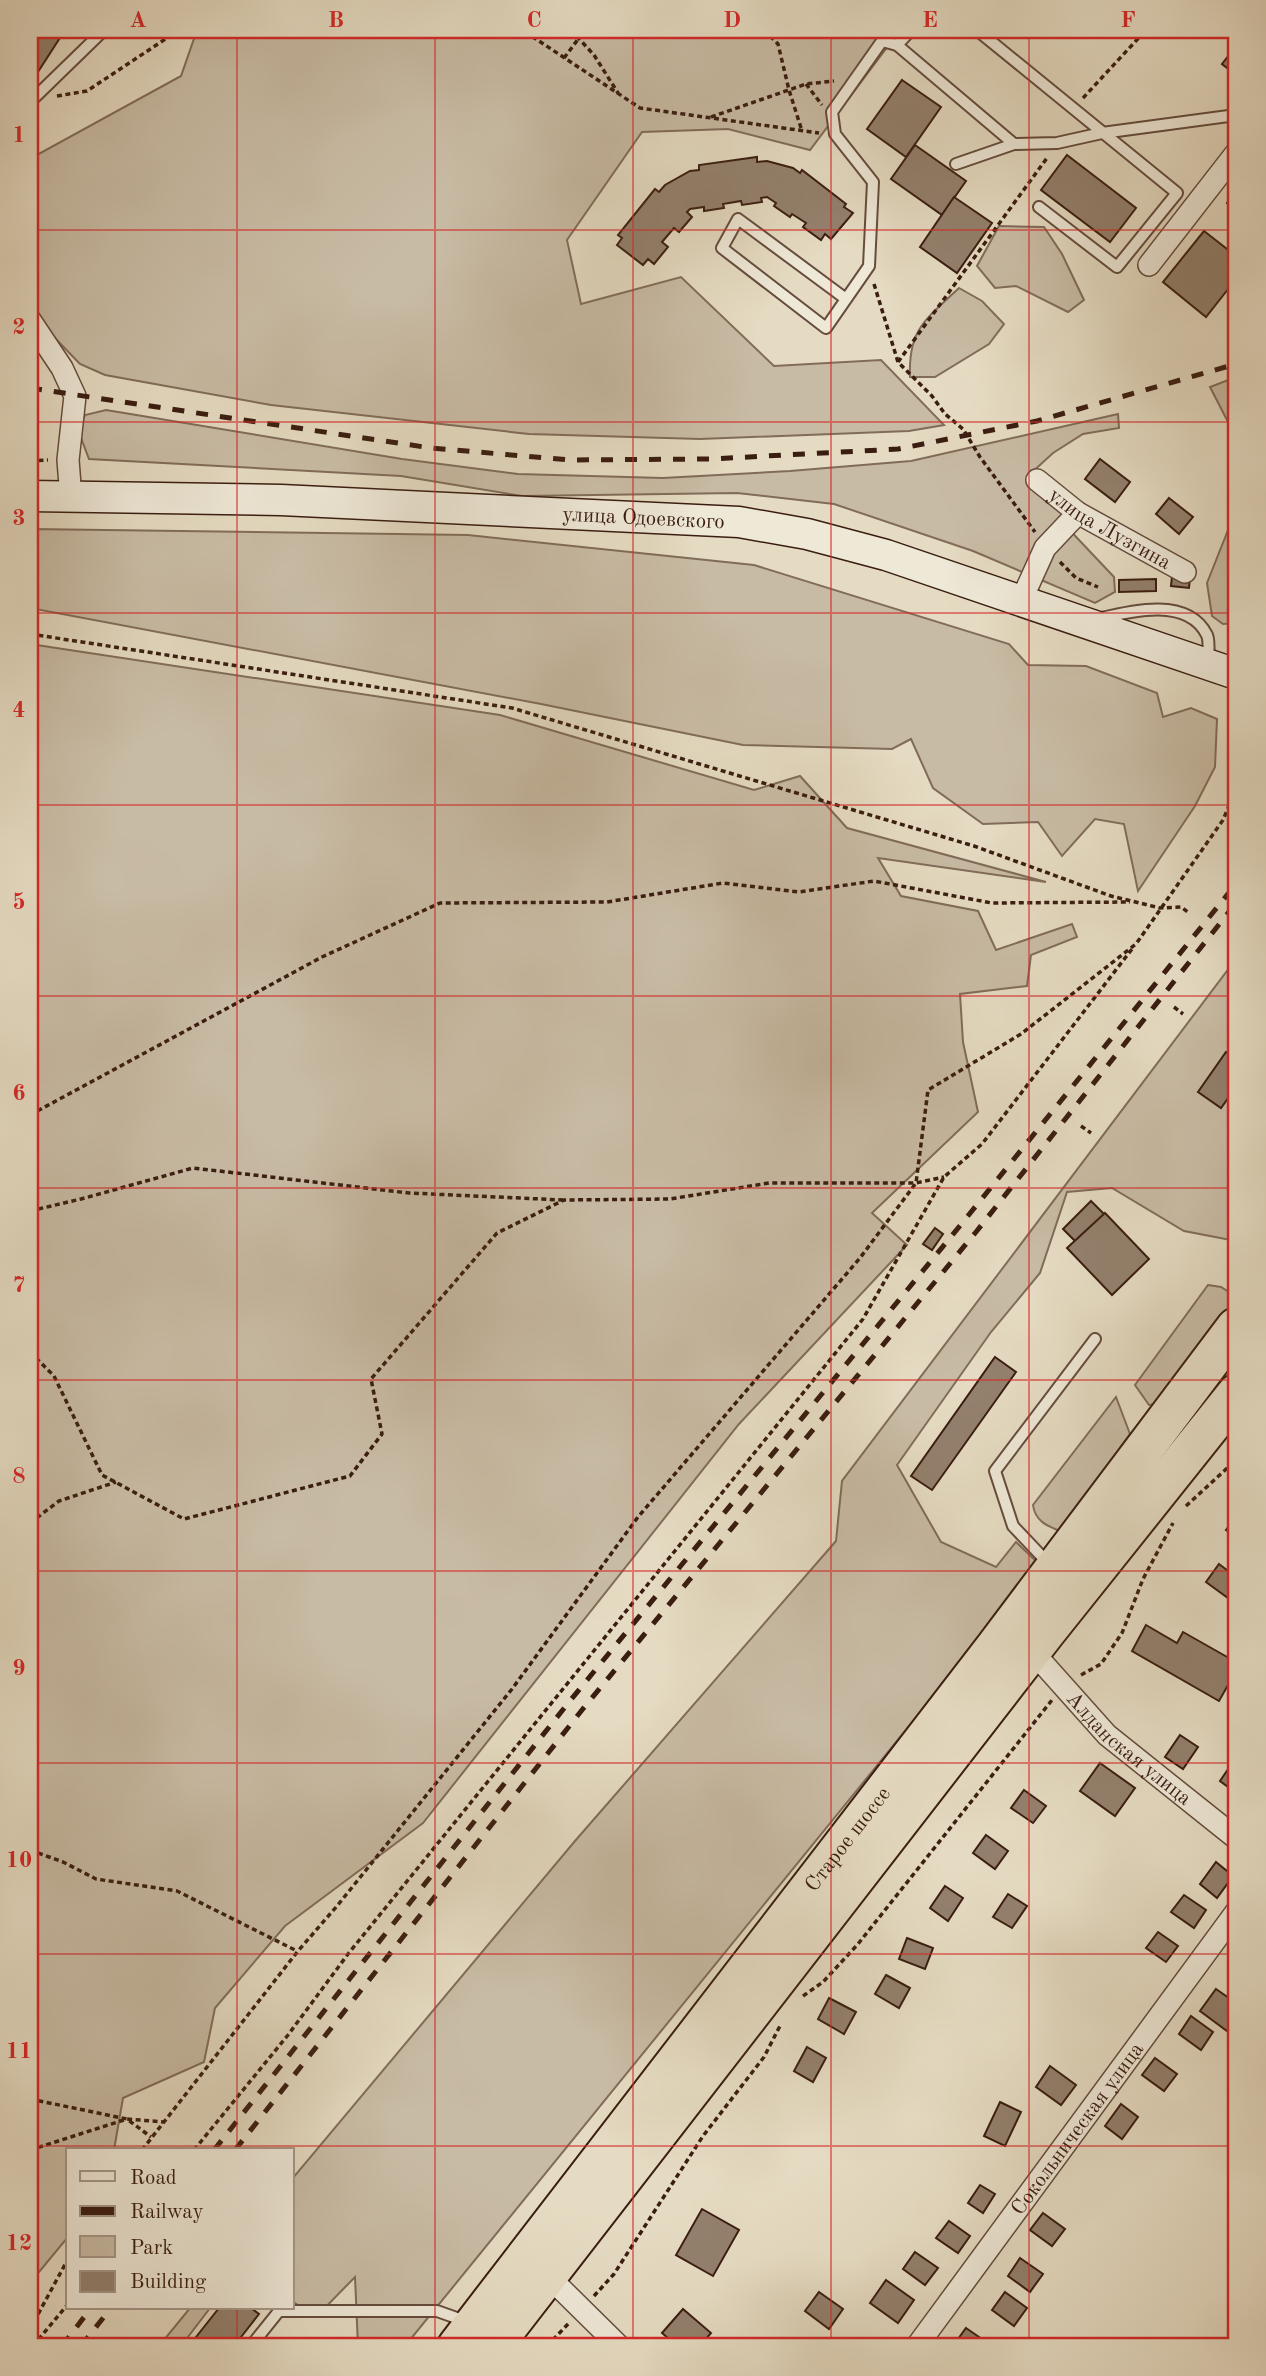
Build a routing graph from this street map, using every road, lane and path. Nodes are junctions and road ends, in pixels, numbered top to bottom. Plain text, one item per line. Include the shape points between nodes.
1 (104, 30) edge
2 (179, 30) edge
3 (517, 30) edge
4 (571, 30) edge
5 (585, 30) edge
6 (764, 30) edge
7 (911, 30) edge
8 (977, 30) edge
9 (1146, 30) edge
10 (578, 37) junction
11 (897, 45) junction
12 (564, 58) junction
13 (855, 79) junction
14 (806, 84) junction
15 (789, 90) junction
16 (618, 94) junction
17 (33, 99) edge
18 (1073, 109) junction
19 (832, 112) junction
20 (1236, 116) edge
21 (709, 117) junction
22 (802, 131) junction
23 (1102, 133) junction
24 (835, 134) junction
25 (1014, 144) junction
26 (1057, 144) junction
27 (1236, 153) edge
28 (956, 164) dead end
29 (1039, 207) dead end
30 (1149, 265) dead end
31 (869, 266) junction
32 (846, 299) junction
33 (30, 320) edge
34 (898, 362) junction
35 (980, 457) dead end
36 (1037, 480) dead end
37 (30, 496) edge
38 (71, 498) junction
39 (1078, 513) junction
40 (1185, 572) dead end
41 (1021, 601) junction
42 (1084, 622) junction
43 (30, 634) edge
44 (1208, 665) junction
45 (1236, 674) edge
46 (1236, 789) edge
47 (1135, 902) junction
48 (1160, 908) junction
49 (1189, 913) dead end
50 (1136, 944) junction
51 (1174, 1007) dead end
52 (1183, 1014) dead end
53 (30, 1115) edge
54 (1081, 1126) dead end
55 (1091, 1133) dead end
56 (944, 1177) junction
57 (916, 1183) junction
58 (564, 1200) junction
59 (30, 1211) edge
60 (1236, 1327) edge
61 (1094, 1339) dead end
62 (30, 1352) edge
63 (1236, 1394) edge
64 (1236, 1460) edge
65 (116, 1482) junction
66 (30, 1523) edge
67 (1054, 1570) junction
68 (1032, 1651) junction
69 (1064, 1685) junction
70 (1236, 1838) edge
71 (30, 1850) edge
72 (1236, 1912) edge
73 (298, 1951) junction
74 (802, 1997) dead end
75 (786, 2015) dead end
76 (30, 2099) edge
77 (127, 2119) junction
78 (164, 2122) junction
79 (151, 2137) junction
80 (143, 2148) edge
81 (196, 2148) edge
82 (30, 2150) edge
83 (66, 2263) edge
84 (548, 2276) junction
85 (66, 2306) edge
86 (582, 2309) junction
87 (30, 2329) edge
88 (475, 2339) edge
89 (33, 2346) edge
90 (251, 2346) edge
91 (547, 2346) edge
92 (619, 2346) edge
93 (917, 2346) edge

1 - 17 lane
2 - 17 path via 87,91
3 - 12 path
4 - 10 path
5 - 10 path
6 - 15 path via 778,44
7 - 11 lane
8 - 18 lane
9 - 18 path
10 - 12 path
10 - 16 path
11 - 13 lane via 882,41
11 - 25 lane
12 - 16 path
13 - 14 path
13 - 19 lane
14 - 15 path
14 - 19 path
15 - 21 path
15 - 22 path
16 - 21 path via 640,108
18 - 23 lane
19 - 24 lane
20 - 23 lane
21 - 22 path
22 - 24 path
23 - 26 lane
23 - 29 lane via 1177,193 1117,267
24 - 31 lane via 873,182
25 - 26 lane
25 - 28 lane
26 - 34 path
27 - 30 street
31 - 32 lane
31 - 34 path
32 - 32 lane via 781,251 738,219 722,248 826,328
33 - 38 street via 75,396 68,460
34 - 35 path via 963,429
36 - 39 street, улица Лузгина
37 - 38 street, улица Одоевского
38 - 41 street, улица Одоевского via 281,500 739,522 886,555
39 - 40 street, улица Лузгина
39 - 41 street via 1045,548
41 - 42 street, улица Одоевского
42 - 44 street, улица Одоевского
42 - 44 lane via 1122,613 1183,612 1197,621 1208,637
43 - 47 path via 512,708 974,846
44 - 45 street, улица Одоевского
46 - 48 path via 1223,820
47 - 48 path
47 - 53 path via 992,903 874,881 799,892 723,883 607,902 440,903 322,957
48 - 49 path via 1181,907
48 - 50 path
50 - 56 path via 982,1144
50 - 57 path via 1020,1034 928,1090
51 - 52 path
54 - 55 path
56 - 57 path
56 - 81 path via 863,1319
57 - 58 path via 769,1183 670,1199
57 - 73 path via 860,1258 638,1517 512,1689
58 - 59 path via 409,1193 192,1168
58 - 65 path via 497,1234 371,1379 382,1434 350,1476 184,1519
60 - 67 highway, Старое шоссе
61 - 67 lane via 995,1471 1013,1526
62 - 65 path via 54,1377 102,1475
63 - 68 highway, Старое шоссе
64 - 69 path via 1178,1513 1143,1579 1122,1633 1101,1664
65 - 66 path via 59,1501
67 - 88 highway, Старое шоссе
68 - 69 street, Алданская улица
68 - 84 highway, Старое шоссе
69 - 70 street, Алданская улица via 1107,1735
69 - 74 path via 858,1944
71 - 73 path via 96,1879 177,1891
72 - 93 street, Сокольническая улица
73 - 78 path
75 - 86 path via 764,2057 702,2136 614,2274
76 - 77 path
77 - 78 path
77 - 79 path
77 - 82 path
78 - 79 path
79 - 80 path
83 - 87 path
84 - 86 street
84 - 88 highway, Старое шоссе
85 - 89 path
86 - 91 path
86 - 92 street
88 - 90 lane via 437,2311 279,2311

